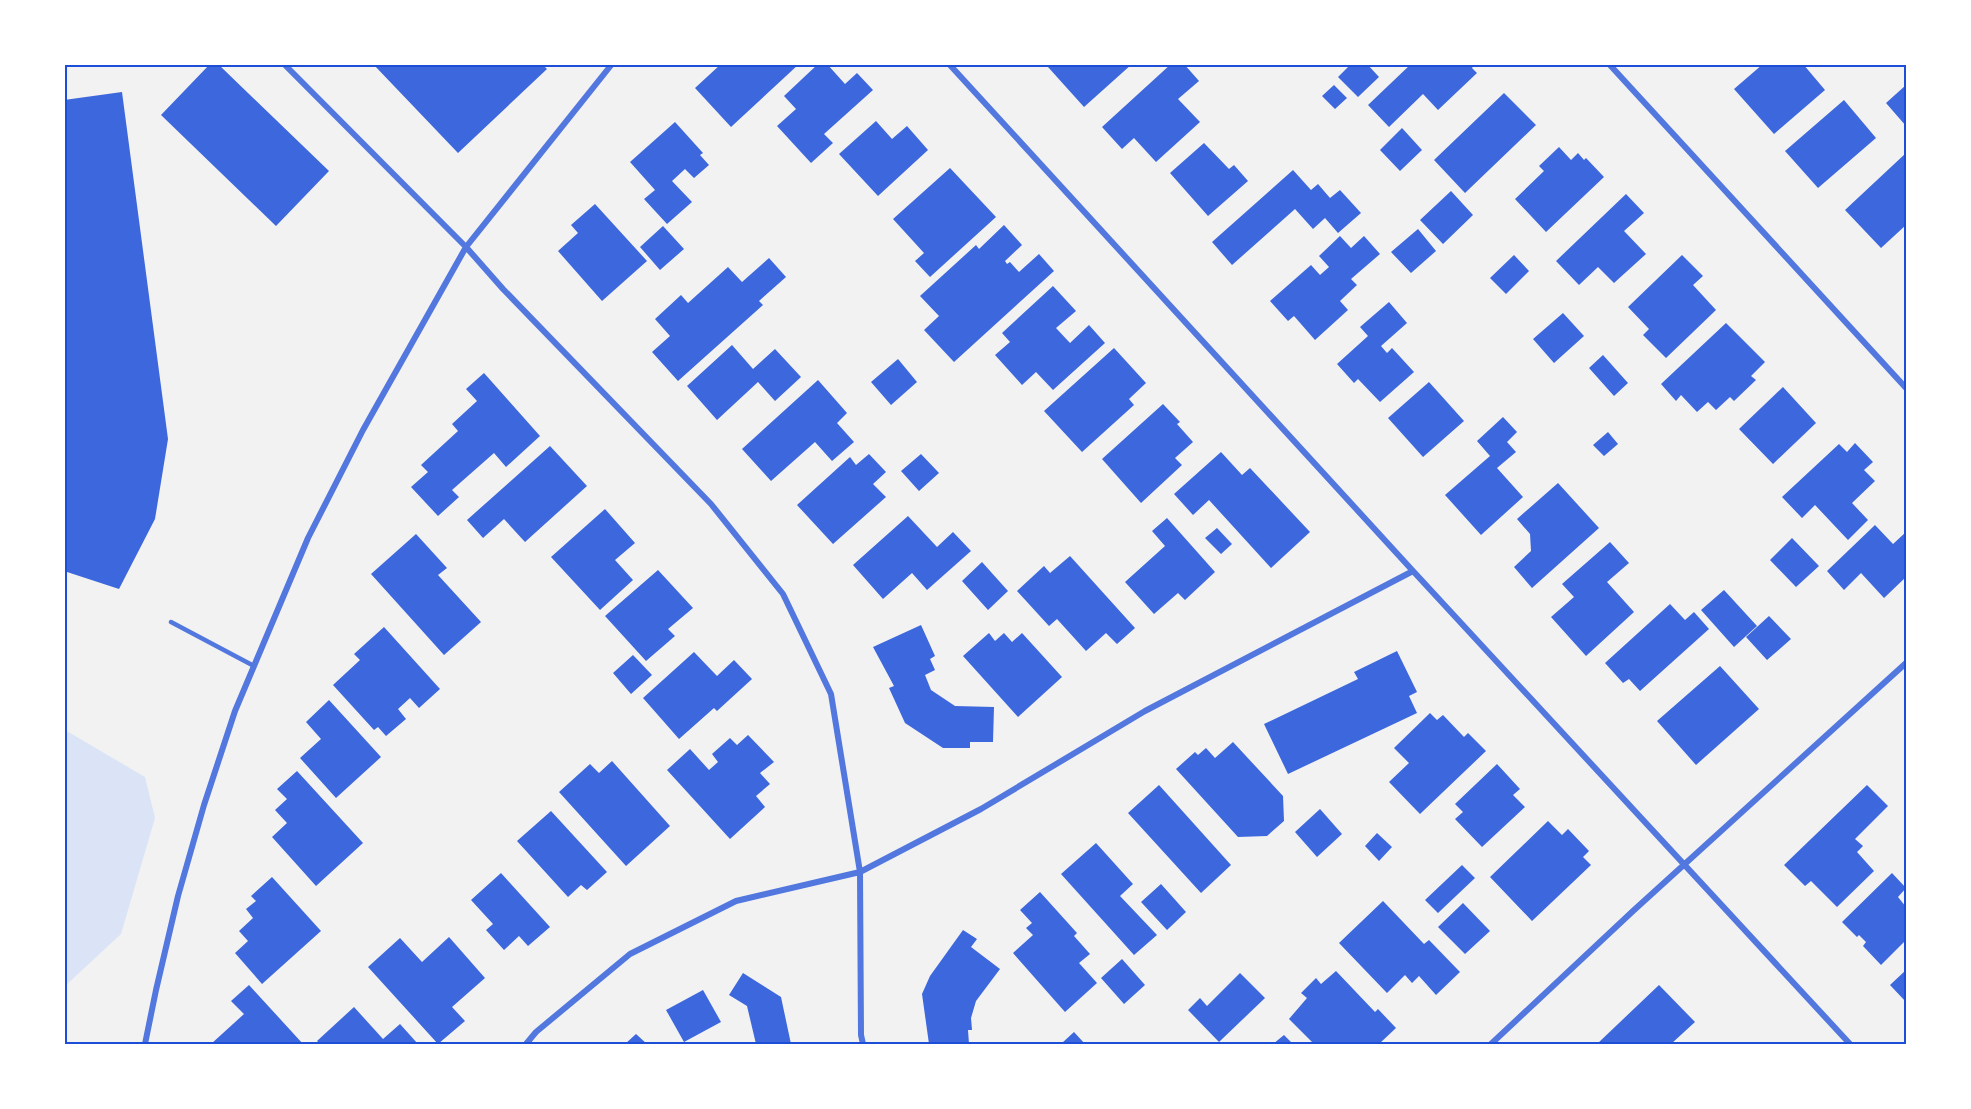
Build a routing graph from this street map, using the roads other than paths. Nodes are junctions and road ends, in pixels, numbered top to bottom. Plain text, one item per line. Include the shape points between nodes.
1 (284, 64) edge
2 (612, 64) edge
3 (949, 64) edge
4 (1609, 64) edge
5 (466, 247) junction
6 (1906, 388) edge
7 (1413, 571) junction
8 (171, 622) dead end
9 (1906, 663) edge
10 (254, 666) junction
11 (1685, 865) junction
12 (860, 872) junction
13 (145, 1044) edge
14 (526, 1044) edge
15 (862, 1044) edge
16 (1491, 1044) edge
17 (1850, 1044) edge

1 - 5 street
2 - 5 street
3 - 7 street
4 - 6 street
5 - 10 street via 363,430 308,538
5 - 12 street via 711,504 783,594 831,694
7 - 11 street
7 - 12 street via 1145,711 981,809
8 - 10 lane
9 - 11 street
10 - 13 street via 204,805 175,907
11 - 16 street
11 - 17 street
12 - 14 street via 736,901 630,954
12 - 15 street

